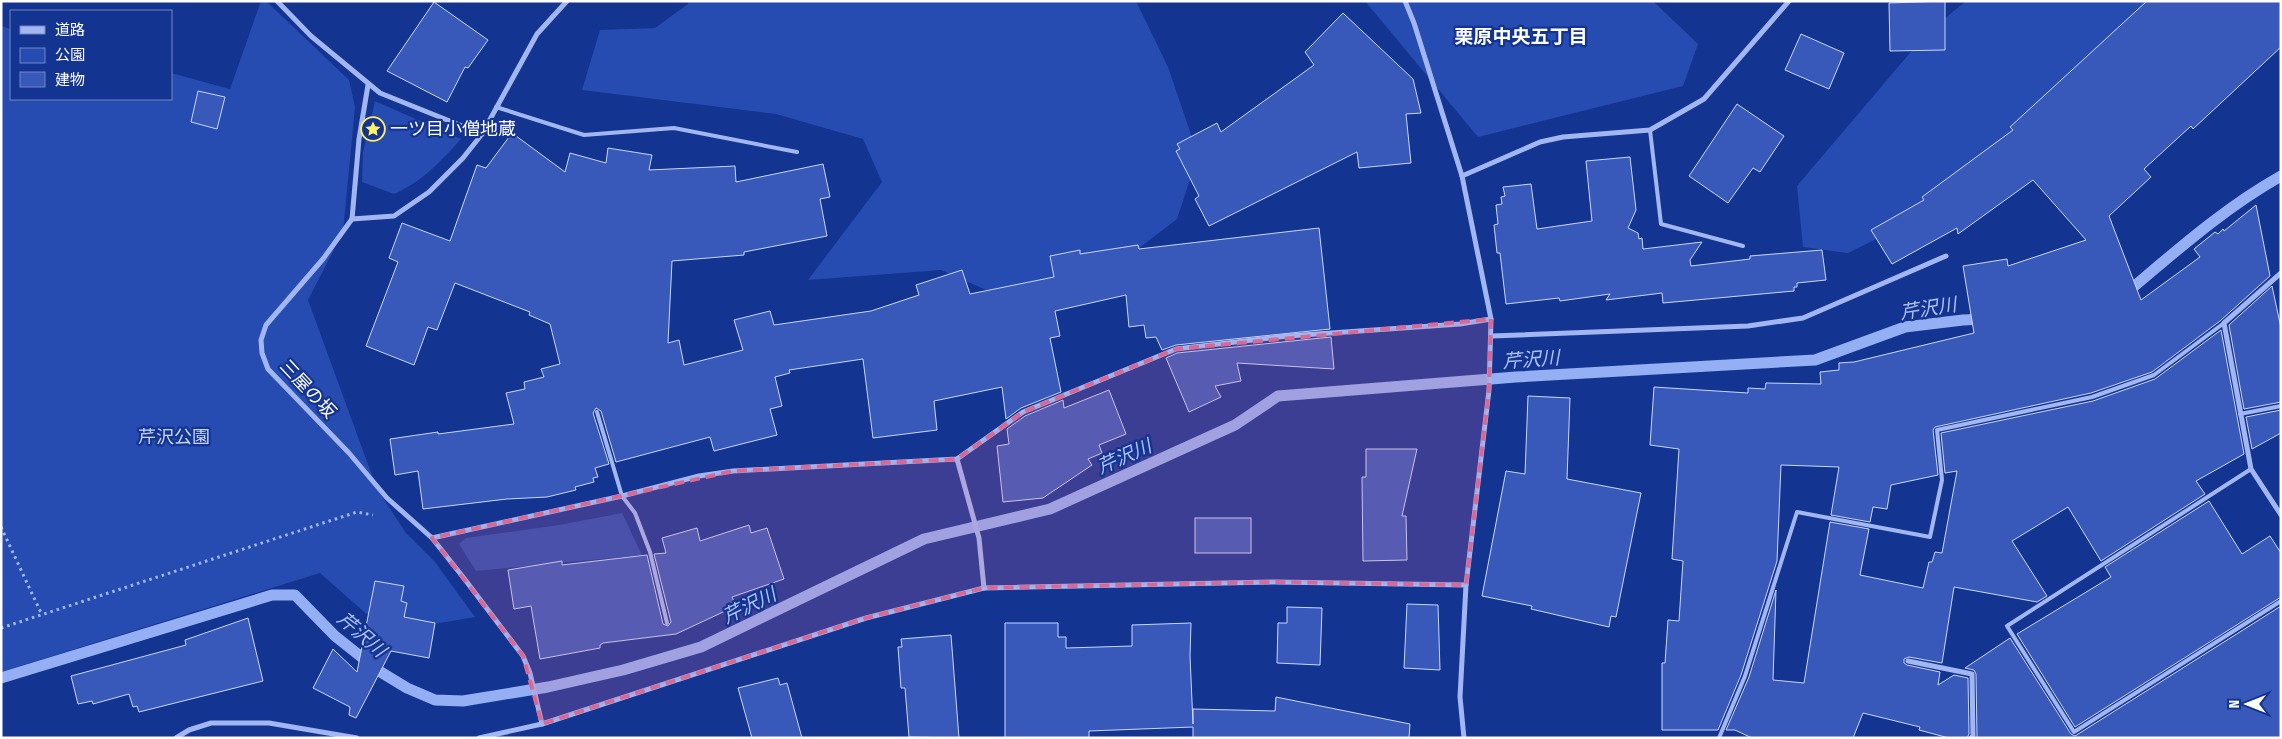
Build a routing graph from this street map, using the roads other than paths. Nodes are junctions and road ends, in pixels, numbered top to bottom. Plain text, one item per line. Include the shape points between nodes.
1 (276, 1) edge
2 (567, 1) edge
3 (1405, 1) edge
4 (1789, 1) edge
5 (368, 85) junction
6 (496, 107) junction
7 (1650, 130) junction
8 (482, 134) junction
9 (797, 152) dead end
10 (1462, 176) junction
11 (352, 219) junction
12 (1743, 246) dead end
13 (1946, 256) dead end
14 (2281, 273) edge
15 (1491, 319) junction
16 (2224, 323) junction
17 (1492, 336) junction
18 (2281, 406) edge
19 (597, 412) dead end
20 (2240, 414) junction
21 (957, 459) junction
22 (2251, 469) junction
23 (622, 496) junction
24 (2281, 515) edge
25 (432, 538) junction
26 (1466, 585) junction
27 (984, 588) junction
28 (2281, 602) edge
29 (667, 623) dead end
30 (1908, 661) dead end
31 (542, 724) junction
32 (176, 738) edge
33 (356, 738) edge
34 (479, 738) edge
35 (1464, 738) edge
36 (1719, 738) edge
37 (1971, 738) edge

1 - 5 street
2 - 6 street via 537,34
3 - 10 street
4 - 7 street via 1704,99
5 - 8 street
5 - 11 street
6 - 8 street
6 - 9 lane via 584,135 674,128
7 - 10 street via 1540,142
7 - 12 lane via 1661,224
8 - 11 street via 429,192 394,216
10 - 15 street
11 - 25 street, 三屋の坂 via 323,259 266,325 261,340 262,353 268,369 388,498
13 - 17 street via 1803,318 1748,326
14 - 16 street
15 - 17 street
15 - 21 street via 1176,349 1022,412
16 - 20 street
16 - 36 lane via 2154,375 2092,397 1937,430 1942,480 1930,537 1797,512 1745,676
17 - 26 street via 1489,390
18 - 20 lane
19 - 23 lane
20 - 22 street
21 - 23 street via 733,470
21 - 27 street via 979,538
22 - 24 street
22 - 28 lane via 2007,626 2074,732
23 - 25 street
23 - 29 lane via 635,513 650,552
25 - 31 street, 三屋の坂 via 522,656 530,673
26 - 27 street via 1276,582
26 - 35 street via 1460,697
27 - 31 street via 866,618
30 - 37 street via 1972,674
31 - 34 street
32 - 33 street via 211,723 269,723

